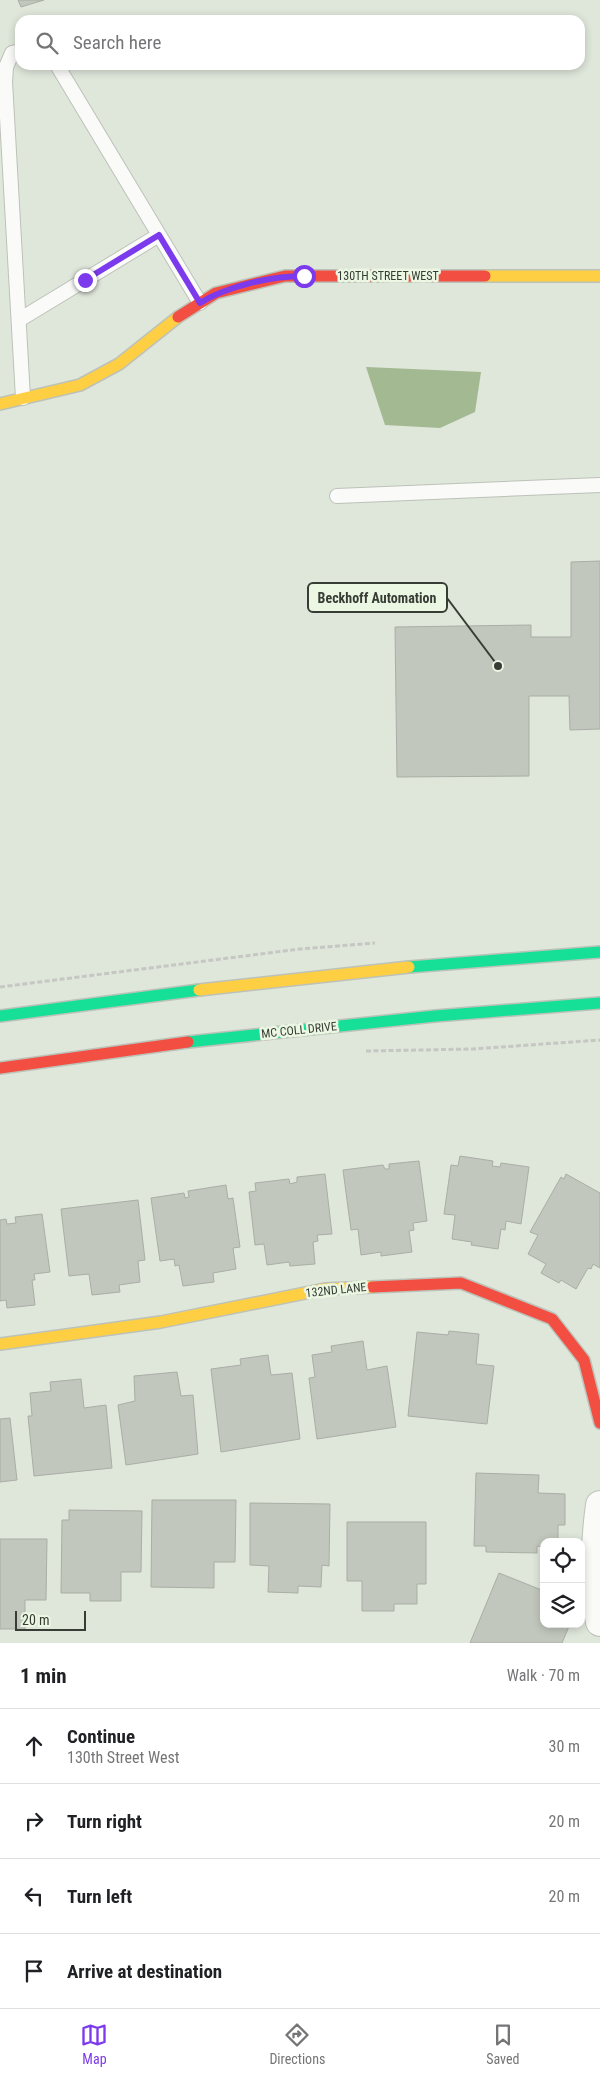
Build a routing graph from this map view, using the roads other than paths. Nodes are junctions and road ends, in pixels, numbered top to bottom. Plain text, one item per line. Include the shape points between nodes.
1 (15, 52) edge
2 (60, 70) edge
3 (159, 235) junction
4 (600, 276) edge
5 (200, 303) junction
6 (19, 320) junction
7 (23, 398) junction
8 (0, 404) edge
9 (600, 485) edge
10 (337, 496) dead end
11 (600, 952) edge
12 (600, 1003) edge
13 (0, 1016) edge
14 (0, 1068) edge
15 (0, 1344) edge
16 (600, 1423) edge
17 (600, 1505) edge
18 (600, 1622) edge

1 - 6 lane via 6,67 5,82
2 - 3 lane
3 - 5 lane
3 - 6 lane
4 - 5 street, 130TH STREET WEST via 284,276 216,293
5 - 7 street, 130TH STREET WEST via 119,364 80,385
6 - 7 lane
7 - 8 street, 130TH STREET WEST
9 - 10 lane
11 - 13 street via 215,988
12 - 14 street, MC COLL DRIVE via 218,1038
15 - 16 street, 132ND LANE via 161,1322 325,1289 462,1283 552,1319 584,1360
17 - 18 street via 597,1607

